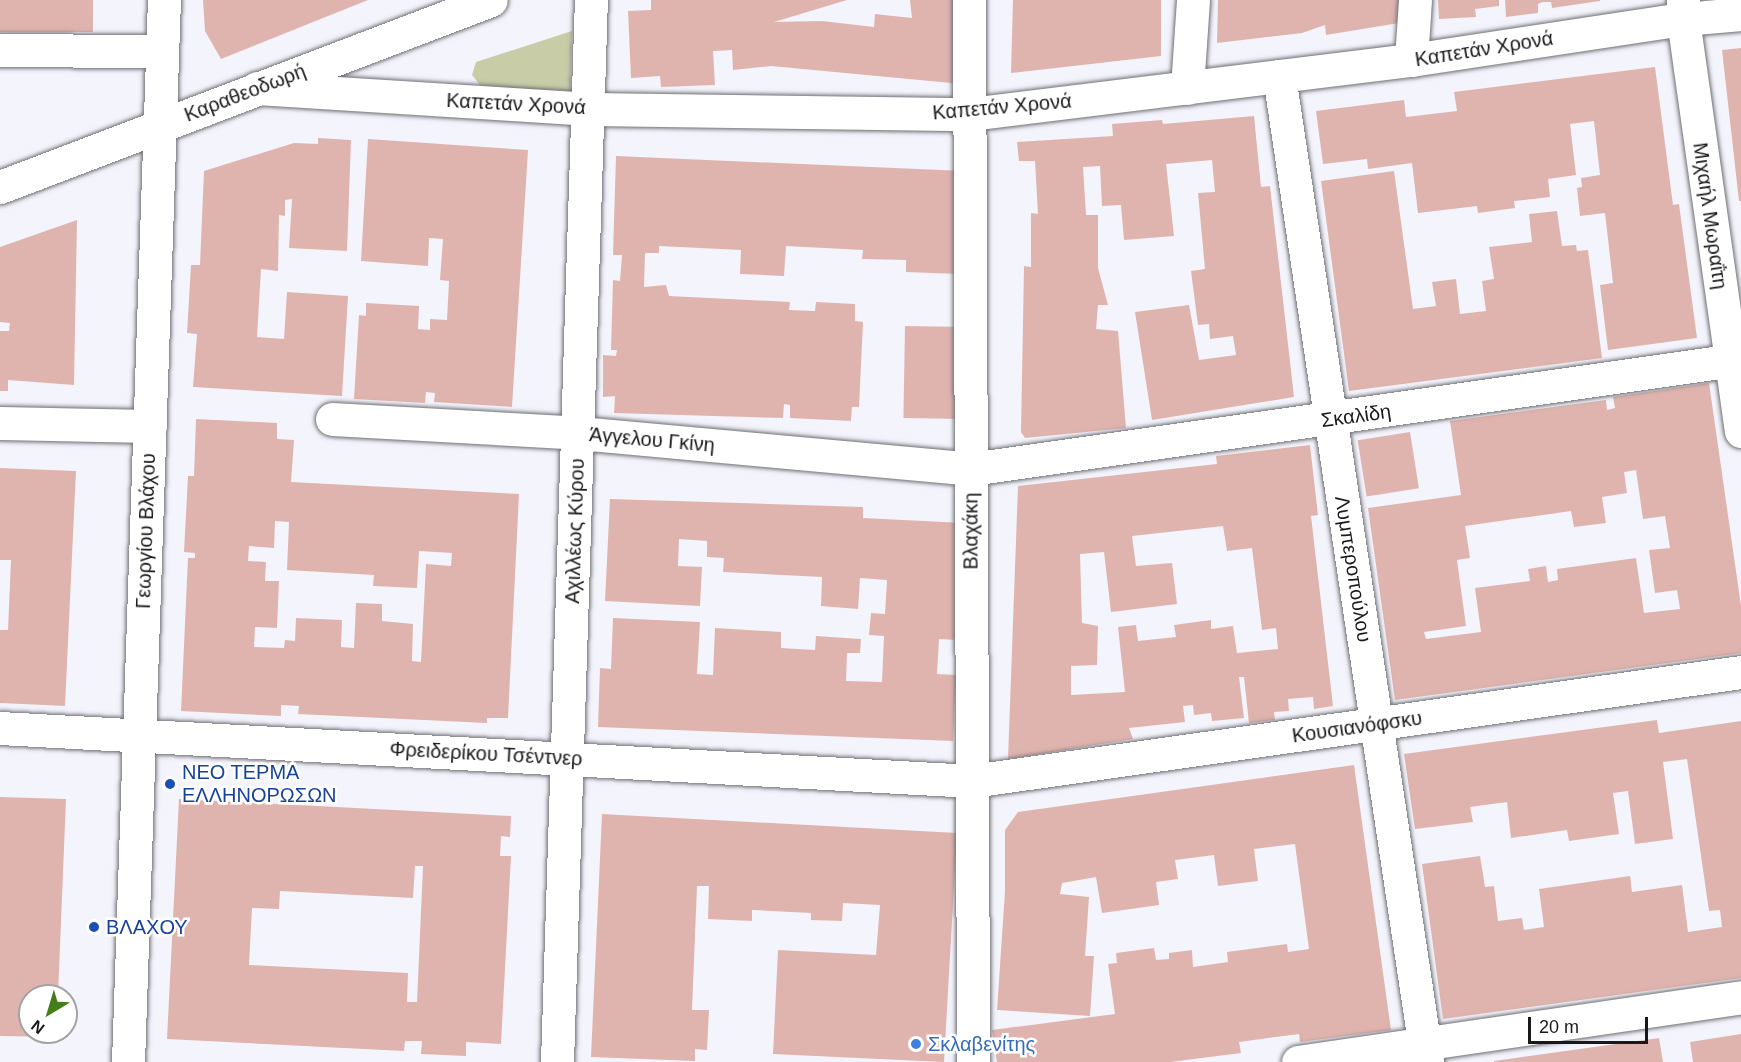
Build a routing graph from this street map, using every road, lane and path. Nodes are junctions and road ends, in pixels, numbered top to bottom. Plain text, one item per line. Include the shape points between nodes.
1 (164, 0) edge
2 (491, 0) edge
3 (591, 0) edge
4 (969, 0) edge
5 (1193, 0) edge
6 (1415, 0) edge
7 (1683, 9) edge
8 (1741, 14) edge
9 (0, 50) edge
10 (162, 51) junction
11 (1411, 60) junction
12 (1279, 76) junction
13 (257, 88) junction
14 (1187, 88) junction
15 (591, 109) junction
16 (969, 114) junction
17 (160, 124) junction
18 (0, 187) edge
19 (1736, 360) edge
20 (332, 419) dead end
21 (1330, 420) junction
22 (0, 423) edge
23 (150, 426) junction
24 (1741, 431) edge
25 (579, 433) junction
26 (971, 470) junction
27 (1741, 672) edge
28 (1376, 725) junction
29 (0, 728) edge
30 (139, 733) junction
31 (568, 759) junction
32 (972, 781) junction
33 (1741, 997) edge
34 (1426, 1053) edge
35 (128, 1062) edge
36 (557, 1062) edge
37 (973, 1062) edge
38 (1298, 1062) edge

1 - 10 street, Γεωργίου Βλάχου
2 - 13 street, Καραθεοδωρή
3 - 15 street, Αχιλλέως Κύρου
4 - 16 street, Βλαχάκη
5 - 14 street
6 - 11 street
7 - 8 street, Καπετάν Χρονά
7 - 11 street, Καπετάν Χρονά
7 - 19 street, Μιχαήλ Μωραΐτη
9 - 10 street
10 - 17 street, Γεωργίου Βλάχου
11 - 12 street, Καπετάν Χρονά
12 - 14 street, Καπετάν Χρονά
12 - 21 street, Λυμπεροπούλου
13 - 15 street, Καπετάν Χρονά
13 - 17 street, Καραθεοδωρή
14 - 16 street, Καπετάν Χρονά
15 - 16 street, Καπετάν Χρονά
15 - 25 street, Αχιλλέως Κύρου
16 - 26 street, Βλαχάκη
17 - 18 street, Καραθεοδωρή
17 - 23 street, Γεωργίου Βλάχου
19 - 21 street, Σκαλίδη
19 - 24 street, Μιχαήλ Μωραΐτη
20 - 25 street, Άγγελου Γκίνη
21 - 26 street, Σκαλίδη
21 - 28 street, Λυμπεροπούλου
22 - 23 street
23 - 30 street, Γεωργίου Βλάχου
25 - 26 street, Άγγελου Γκίνη
25 - 31 street, Αχιλλέως Κύρου
26 - 32 street, Βλαχάκη
27 - 28 street, Κουσιανόφσκυ
28 - 32 street, Κουσιανόφσκυ
28 - 34 street, Λυμπεροπούλου
29 - 30 street, Φρειδερίκου Τσέντνερ
30 - 31 street, Φρειδερίκου Τσέντνερ
30 - 35 street, Γεωργίου Βλάχου
31 - 32 street, Φρειδερίκου Τσέντνερ
31 - 36 street, Αχιλλέως Κύρου
32 - 37 street, Βλαχάκη
33 - 34 street
34 - 38 street

